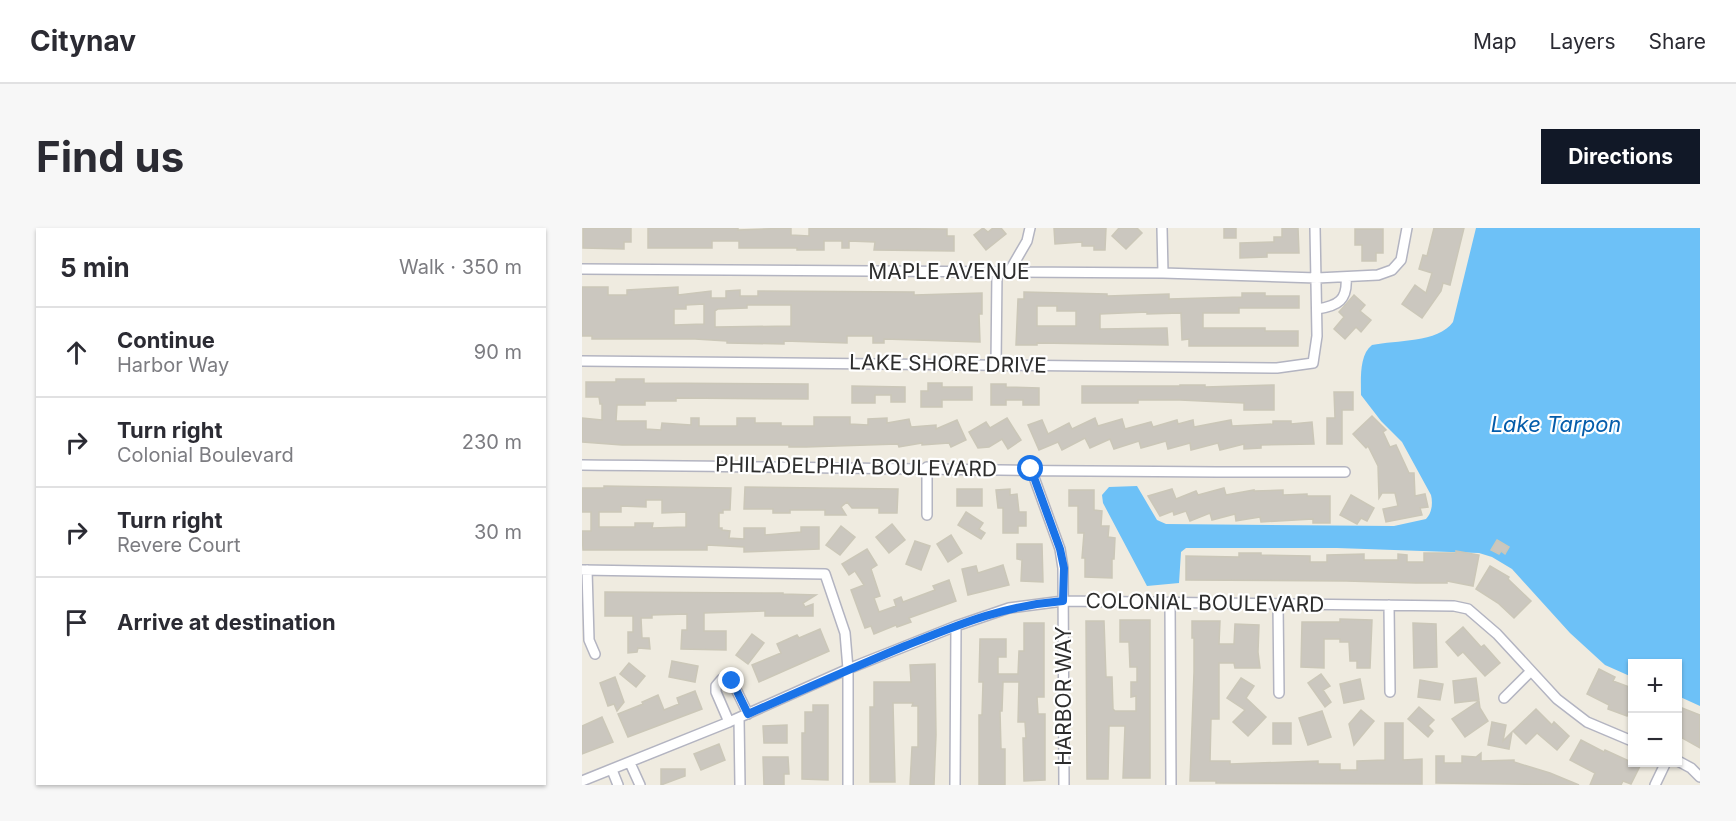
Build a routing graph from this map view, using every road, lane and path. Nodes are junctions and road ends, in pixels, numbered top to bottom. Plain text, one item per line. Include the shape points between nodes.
1 (1030, 228) edge
2 (1162, 228) edge
3 (1315, 228) edge
4 (1407, 228) edge
5 (582, 269) edge
6 (997, 272) junction
7 (1009, 272) junction
8 (1164, 273) junction
9 (1346, 277) junction
10 (1317, 278) junction
11 (1317, 309) junction
12 (582, 361) edge
13 (996, 364) junction
14 (582, 465) edge
15 (927, 467) junction
16 (1031, 469) junction
17 (1345, 472) dead end
18 (927, 515) dead end
19 (585, 570) edge
20 (1063, 601) junction
21 (1170, 603) junction
22 (1278, 605) junction
23 (1389, 605) junction
24 (956, 626) junction
25 (595, 654) dead end
26 (848, 669) junction
27 (1530, 672) junction
28 (1390, 692) dead end
29 (1279, 693) dead end
30 (1504, 698) dead end
31 (743, 716) junction
32 (729, 722) junction
33 (1628, 739) edge
34 (630, 763) junction
35 (1682, 764) edge
36 (1664, 767) edge
37 (612, 770) junction
38 (1700, 777) edge
39 (582, 781) edge
40 (618, 785) edge
41 (640, 785) edge
42 (741, 785) edge
43 (848, 785) edge
44 (956, 785) edge
45 (1064, 785) edge
46 (1171, 785) edge
47 (1655, 785) edge

1 - 7 street
2 - 8 street
3 - 10 street
4 - 9 street, MAPLE AVENUE via 1401,260 1392,270
5 - 6 street, MAPLE AVENUE
6 - 7 street, MAPLE AVENUE
6 - 13 street
7 - 8 street, MAPLE AVENUE
8 - 10 street, MAPLE AVENUE
9 - 10 street, MAPLE AVENUE
9 - 11 street via 1345,294 1339,302
10 - 11 street
11 - 13 street, LAKE SHORE DRIVE via 1313,363 1277,368
12 - 13 street, LAKE SHORE DRIVE
14 - 15 street, PHILADELPHIA BOULEVARD
15 - 16 street, PHILADELPHIA BOULEVARD
15 - 18 street
16 - 17 street, PHILADELPHIA BOULEVARD
16 - 20 street, HARBOR WAY via 1060,549
19 - 25 street via 589,640
19 - 26 street via 825,574 845,633
20 - 21 street, COLONIAL BOULEVARD
20 - 24 street, COLONIAL BOULEVARD via 1009,608
20 - 45 street, HARBOR WAY
21 - 22 street, COLONIAL BOULEVARD
21 - 46 street
22 - 23 street, COLONIAL BOULEVARD
22 - 29 street
23 - 27 street, COLONIAL BOULEVARD via 1468,609 1497,634
23 - 28 street
24 - 26 street, COLONIAL BOULEVARD
24 - 44 street
26 - 31 street, COLONIAL BOULEVARD
26 - 43 street
27 - 30 street
27 - 33 street, COLONIAL BOULEVARD via 1587,722
31 - 32 street, COLONIAL BOULEVARD
31 - 32 street via 735,686 722,679 716,692
31 - 42 street
32 - 34 street, COLONIAL BOULEVARD
34 - 37 street, COLONIAL BOULEVARD
34 - 41 street
35 - 38 street
36 - 47 street
37 - 39 street, COLONIAL BOULEVARD
37 - 40 street

